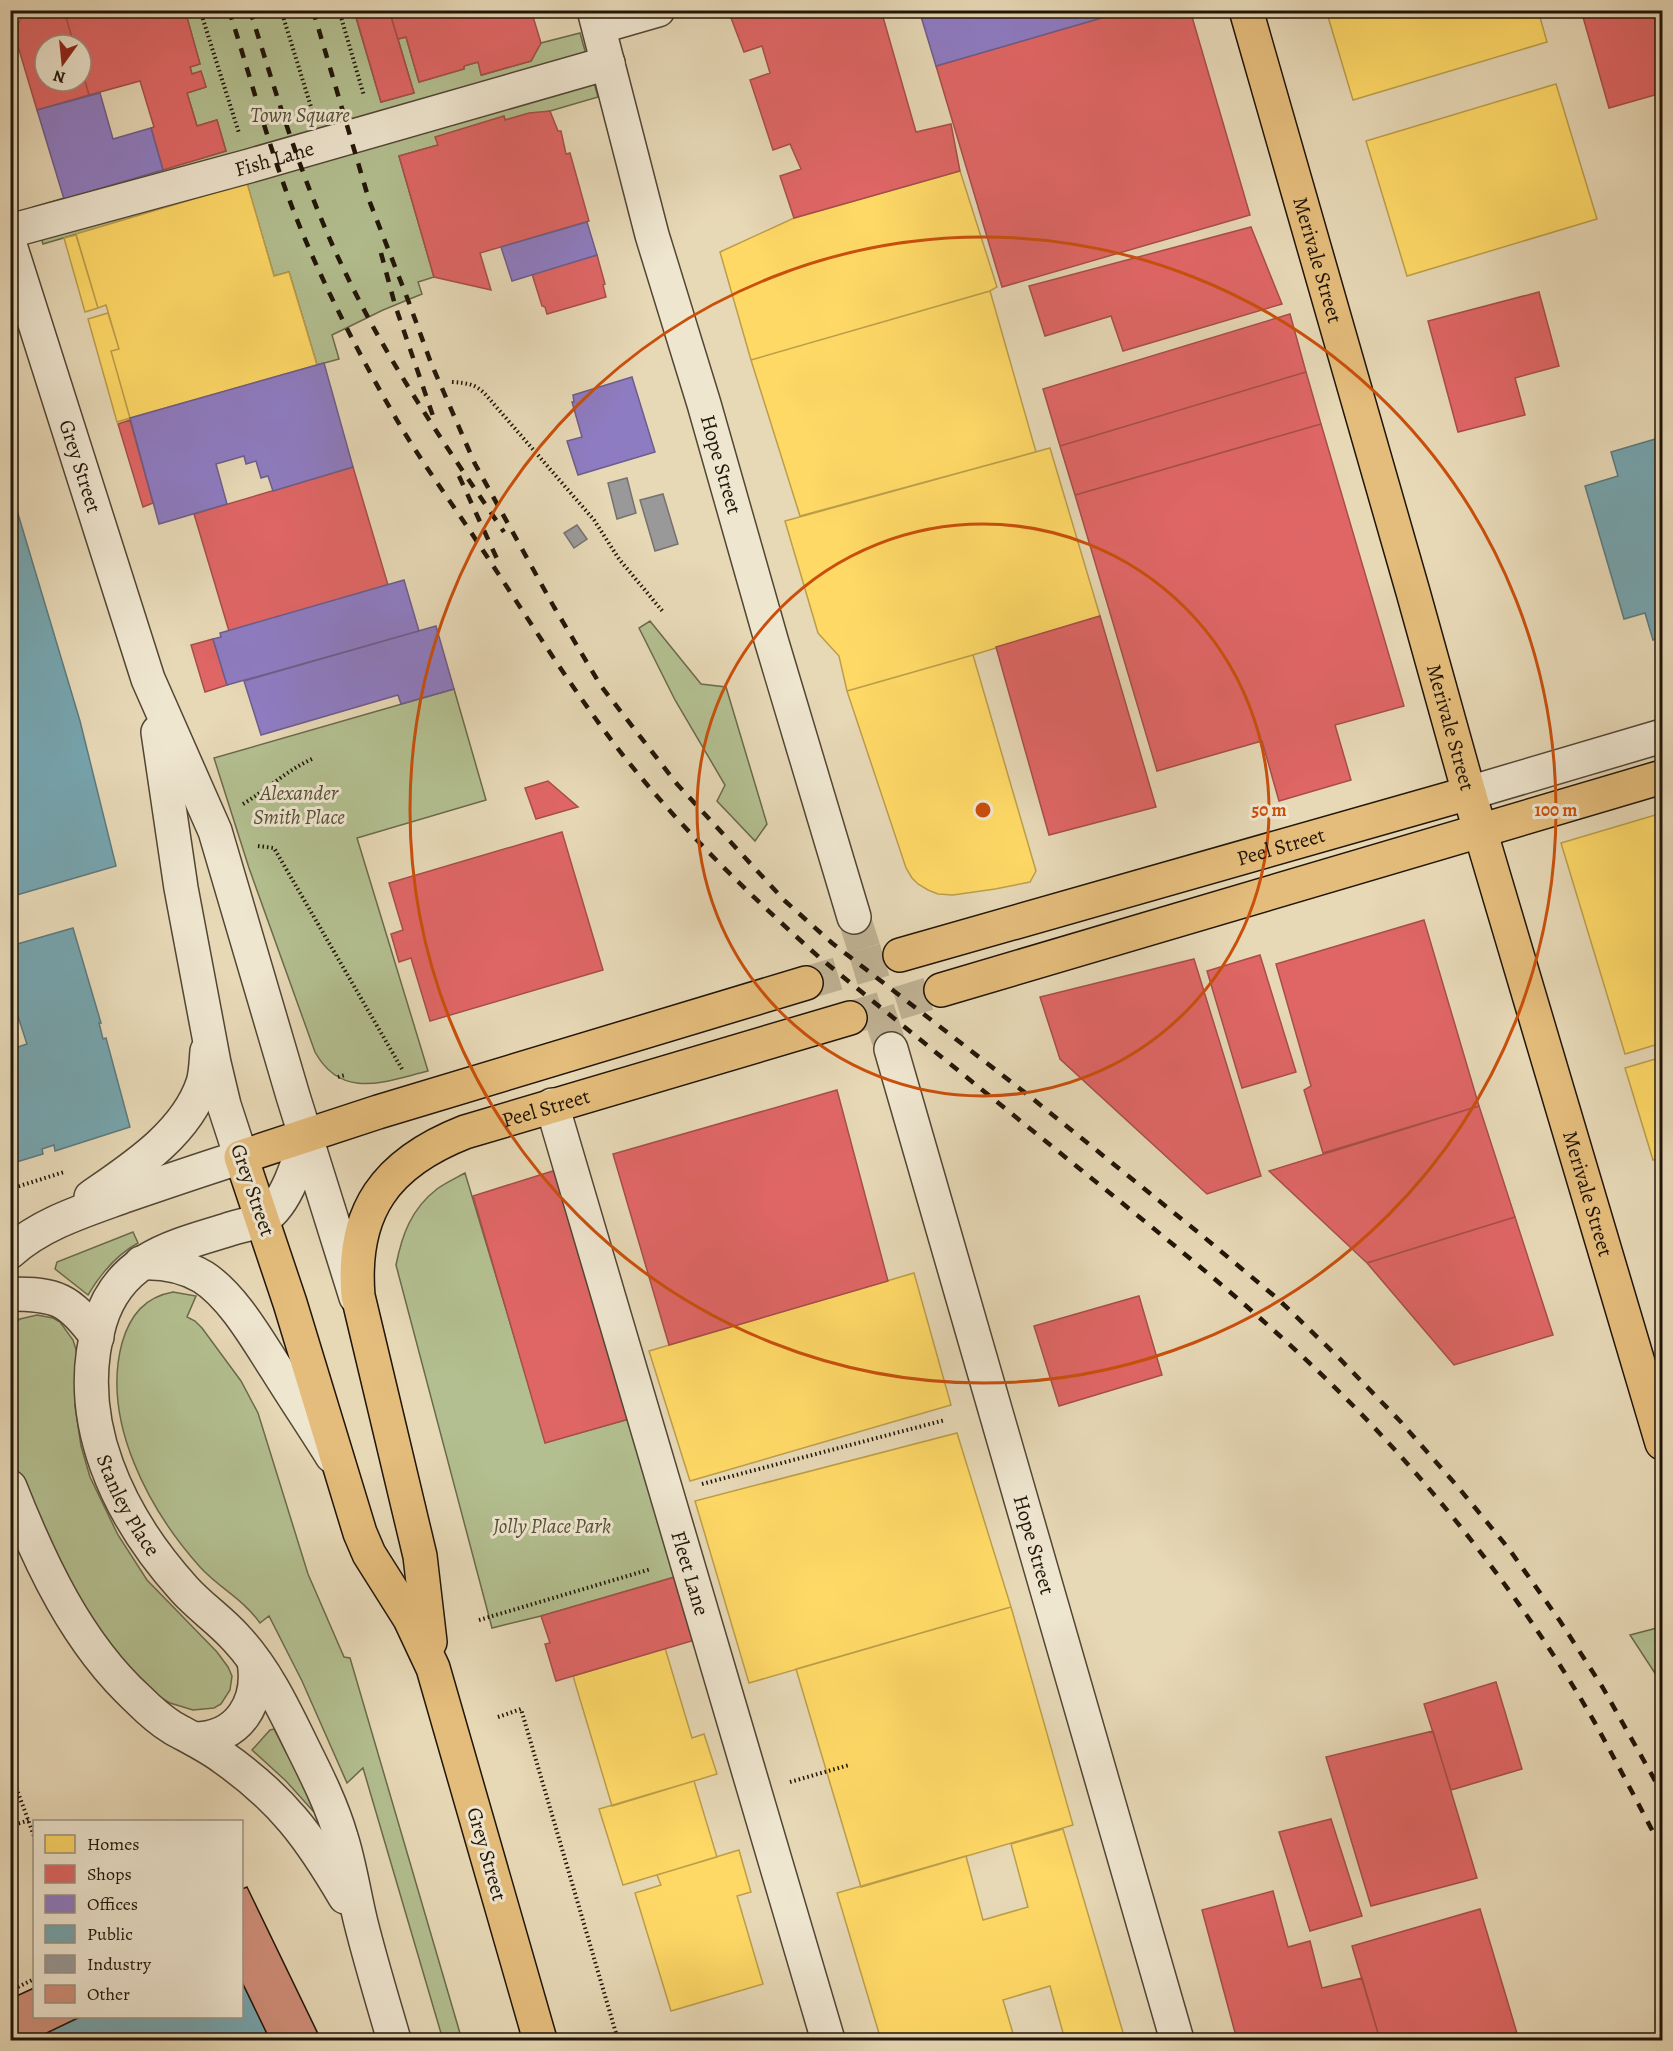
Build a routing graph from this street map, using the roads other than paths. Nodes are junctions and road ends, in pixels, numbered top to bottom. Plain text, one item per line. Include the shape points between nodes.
1 (658, 10) edge
2 (1246, 10) edge
3 (597, 19) edge
4 (608, 63) junction
5 (10, 231) edge
6 (10, 245) edge
7 (152, 688) junction
8 (1662, 736) edge
9 (1662, 777) edge
10 (1469, 793) junction
11 (1480, 830) junction
12 (854, 917) tunnel mouth
13 (900, 955) tunnel mouth
14 (806, 983) tunnel mouth
15 (941, 990) tunnel mouth
16 (850, 1017) tunnel mouth
17 (208, 1033) junction
18 (891, 1049) tunnel mouth
19 (552, 1105) junction
20 (306, 1136) junction
21 (241, 1157) junction
22 (263, 1219) junction
23 (42, 1229) junction
24 (10, 1252) edge
25 (141, 1263) junction
26 (10, 1294) edge
27 (361, 1313) junction
28 (97, 1337) junction
29 (1662, 1443) edge
30 (339, 1468) junction
31 (10, 1487) edge
32 (254, 1661) junction
33 (433, 1668) junction
34 (194, 1739) junction
35 (362, 1924) junction
36 (394, 2040) edge
37 (540, 2040) edge
38 (828, 2040) edge
39 (1177, 2040) edge

1 - 3 street
2 - 10 main road, Merivale Street
3 - 4 street, Hope Street
4 - 5 street, Fish Lane
4 - 12 street, Hope Street via 652,236
6 - 7 street, Grey Street
7 - 17 street, Grey Street via 181,888
7 - 20 street, Grey Street via 215,831
8 - 10 street, Peel Street
9 - 11 main road, Peel Street
10 - 11 main road, Merivale Street
10 - 13 main road, Peel Street
11 - 15 main road, Peel Street
11 - 29 main road, Merivale Street
14 - 20 main road, Peel Street
16 - 19 main road, Peel Street
17 - 21 street, Grey Street via 224,1105
17 - 23 street via 201,1087 171,1133 132,1167
18 - 39 street, Hope Street
19 - 27 main road, Peel Street via 442,1142 412,1159 385,1185 370,1208 361,1234 357,1270
19 - 38 street, Fleet Lane
20 - 21 main road, Peel Street
20 - 22 street via 289,1183
20 - 27 street, Grey Street
21 - 22 main road, Grey Street
21 - 23 street
22 - 25 street, Stanley Place via 171,1248
22 - 30 main road, Grey Street
23 - 24 street
25 - 28 street, Stanley Place via 110,1299
25 - 30 street via 188,1270 225,1297 261,1345
26 - 28 street via 45,1295 62,1300
27 - 33 main road, Grey Street via 420,1556
28 - 32 street, Stanley Place via 92,1365 93,1420 122,1501 173,1577 237,1638
30 - 33 main road, Grey Street via 369,1554 410,1619
31 - 34 street, Stanley Place via 43,1563 88,1641 137,1699 163,1721
32 - 34 street via 255,1693 244,1714 219,1735
32 - 35 street, Stanley Place via 280,1703 331,1808
33 - 37 main road, Grey Street
34 - 35 street, Stanley Place via 261,1786 294,1819
35 - 36 street, Stanley Place

